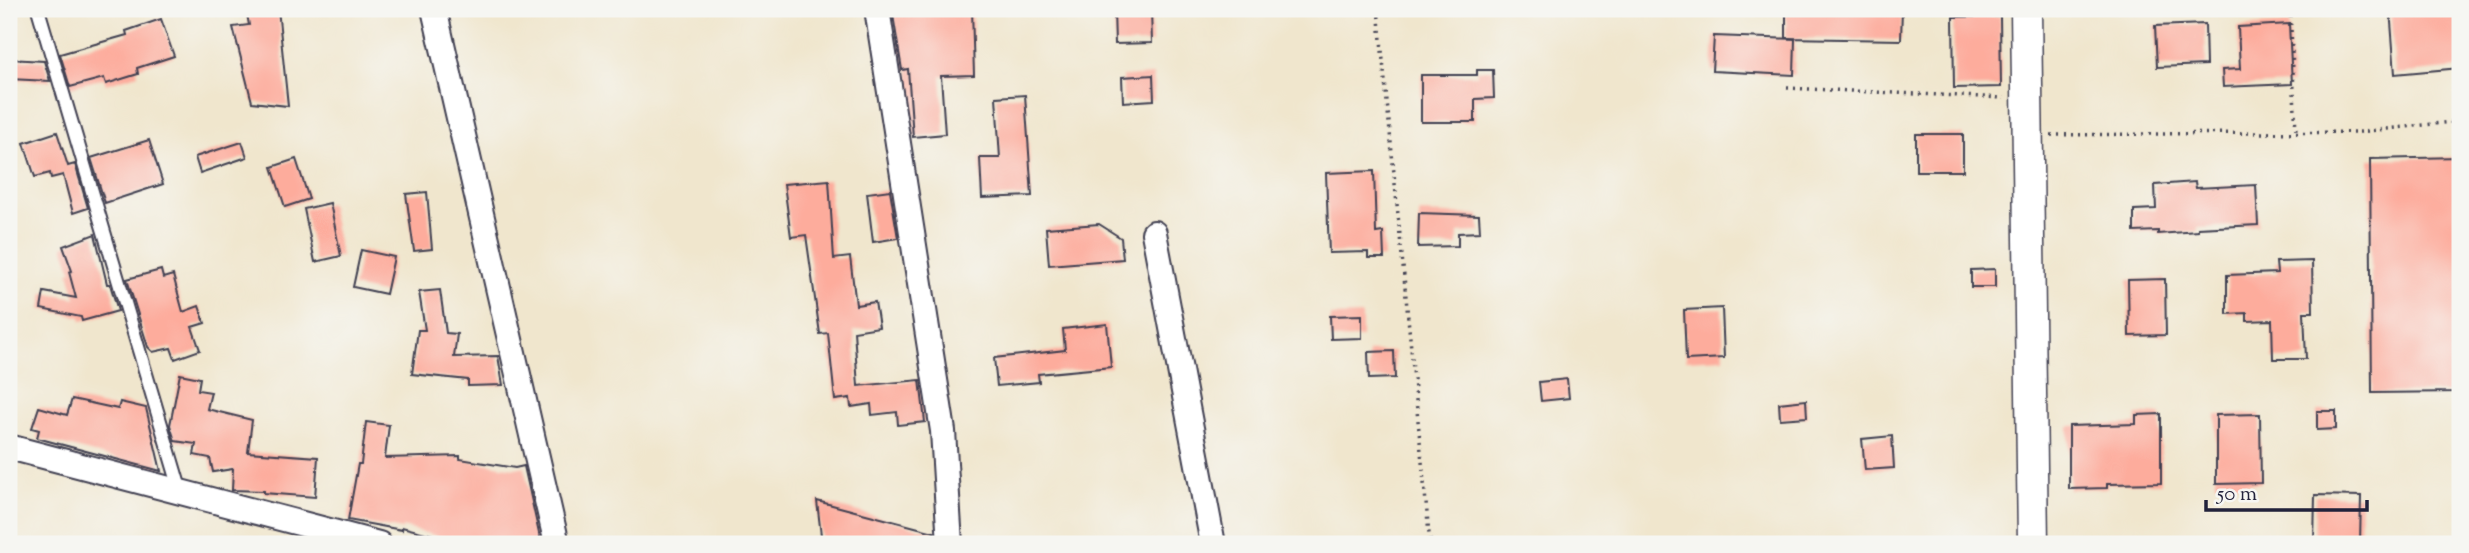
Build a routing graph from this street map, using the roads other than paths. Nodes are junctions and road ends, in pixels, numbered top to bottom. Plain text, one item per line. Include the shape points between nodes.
1 (38, 9) edge
2 (434, 9) edge
3 (877, 9) edge
4 (2026, 9) edge
5 (1154, 233) dead end
6 (9, 447) edge
7 (181, 493) junction
8 (379, 544) edge
9 (557, 544) edge
10 (950, 544) edge
11 (1213, 544) edge
12 (2033, 544) edge

1 - 7 lane
2 - 9 street
3 - 10 street via 943,431
4 - 12 street
5 - 11 street
6 - 7 street
7 - 8 street

